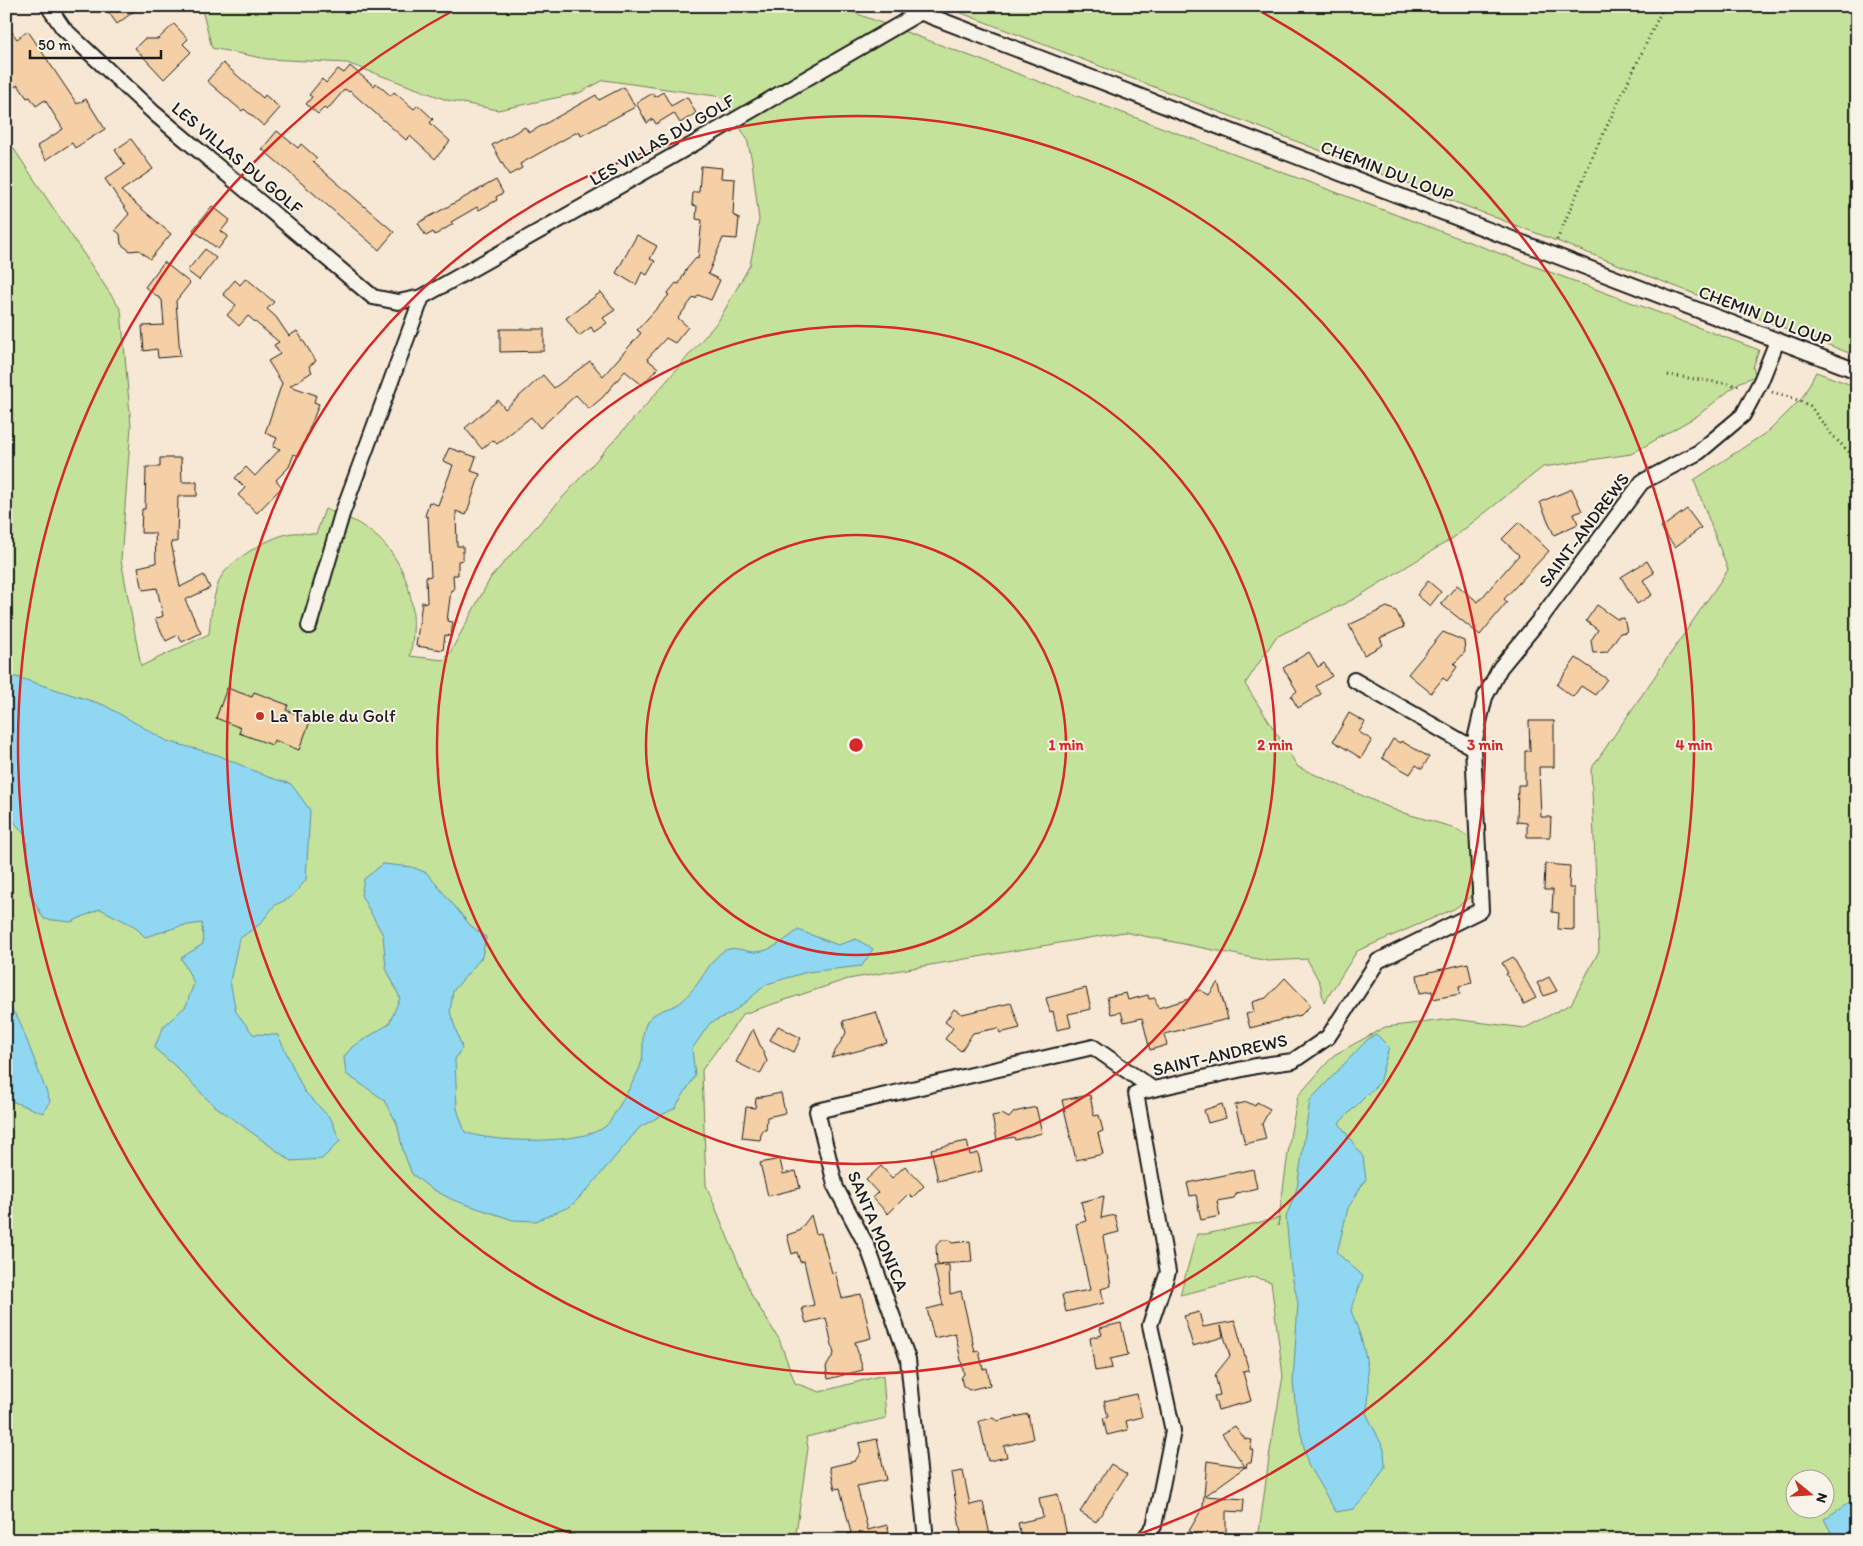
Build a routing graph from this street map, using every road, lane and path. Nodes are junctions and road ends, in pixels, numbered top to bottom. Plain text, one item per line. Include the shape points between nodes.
1 (48, 6) edge
2 (904, 6) edge
3 (1664, 6) edge
4 (920, 12) junction
5 (1551, 255) junction
6 (422, 297) junction
7 (1777, 341) junction
8 (1857, 371) edge
9 (1668, 375) dead end
10 (1757, 388) junction
11 (1857, 466) edge
12 (309, 626) dead end
13 (1354, 680) dead end
14 (1473, 748) junction
15 (1153, 1089) junction
16 (926, 1540) edge
17 (1143, 1540) edge

1 - 6 street, LES VILLAS DU GOLF via 63,28 154,113 373,297 398,302
2 - 4 street, CHEMIN DU LOUP
3 - 5 path via 1596,149
4 - 5 street, CHEMIN DU LOUP
4 - 6 street, LES VILLAS DU GOLF via 663,162
5 - 7 street, CHEMIN DU LOUP
6 - 12 street via 342,514
7 - 8 street, CHEMIN DU LOUP
7 - 10 street, SAINT-ANDREWS
9 - 10 path
10 - 11 path via 1810,406
10 - 14 street, SAINT-ANDREWS via 1743,415 1699,452 1642,482 1500,668 1485,697
13 - 14 street
14 - 15 street, SAINT-ANDREWS via 1481,910 1378,961 1328,1037 1293,1061
15 - 16 street, SANTA MONICA via 1093,1046 817,1111 836,1188 868,1248 908,1359
15 - 17 street, SAINT-ANDREWS via 1136,1093 1168,1272 1150,1325 1173,1431 1154,1526

